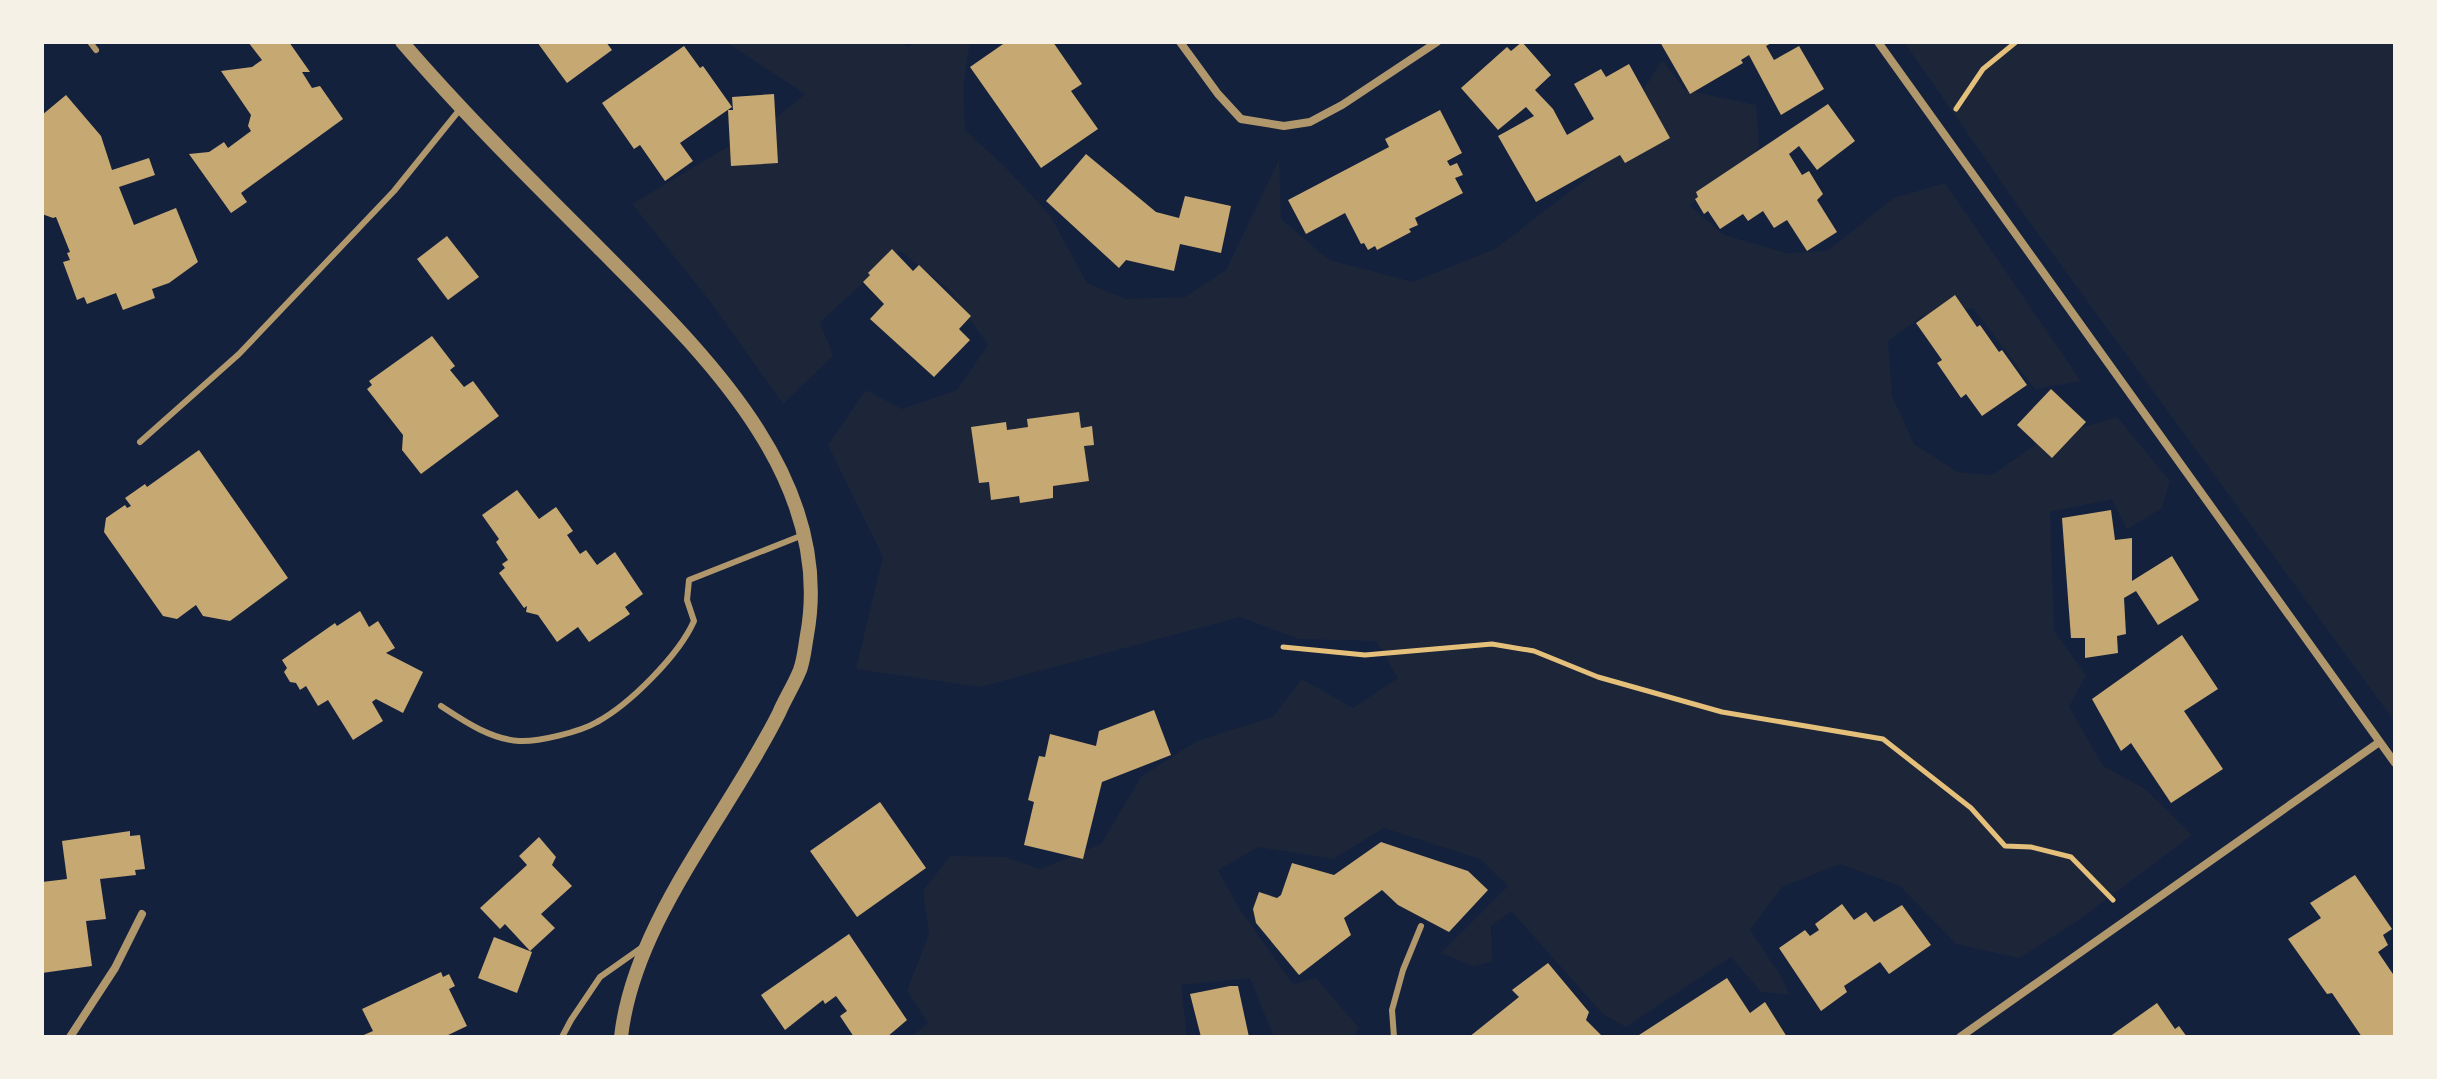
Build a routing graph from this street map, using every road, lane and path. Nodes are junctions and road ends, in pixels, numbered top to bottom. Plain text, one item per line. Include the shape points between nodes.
1 (90, 42) edge
2 (402, 42) edge
3 (1180, 42) edge
4 (1437, 42) edge
5 (1878, 42) edge
6 (2016, 42) edge
7 (96, 50) dead end
8 (461, 108) junction
9 (1941, 131) junction
10 (140, 442) dead end
11 (803, 535) junction
12 (1283, 647) dead end
13 (441, 706) dead end
14 (2378, 743) junction
15 (2395, 763) edge
16 (2114, 900) dead end
17 (142, 914) dead end
18 (1421, 926) dead end
19 (648, 943) junction
20 (70, 1037) edge
21 (562, 1037) edge
22 (621, 1037) edge
23 (1394, 1037) edge
24 (1960, 1037) edge

1 - 7 lane
2 - 8 street
3 - 4 street via 1241,119 1284,126 1310,122 1331,111
5 - 9 street
6 - 9 path via 1983,69
8 - 10 lane via 394,191 239,354
8 - 11 street via 670,320 735,394 792,496
9 - 14 street
11 - 13 lane via 689,580 687,600 694,621 686,639 647,682 596,723 519,741 476,729
11 - 19 street via 811,612 800,669 770,732
12 - 16 path via 1365,655 1492,644 1534,651 1598,677 1722,712 1883,739 1971,808 2005,846 2071,857
14 - 15 street
14 - 24 street
17 - 20 street
18 - 23 lane via 1392,1010
19 - 21 lane via 600,977
19 - 22 street via 623,1013

